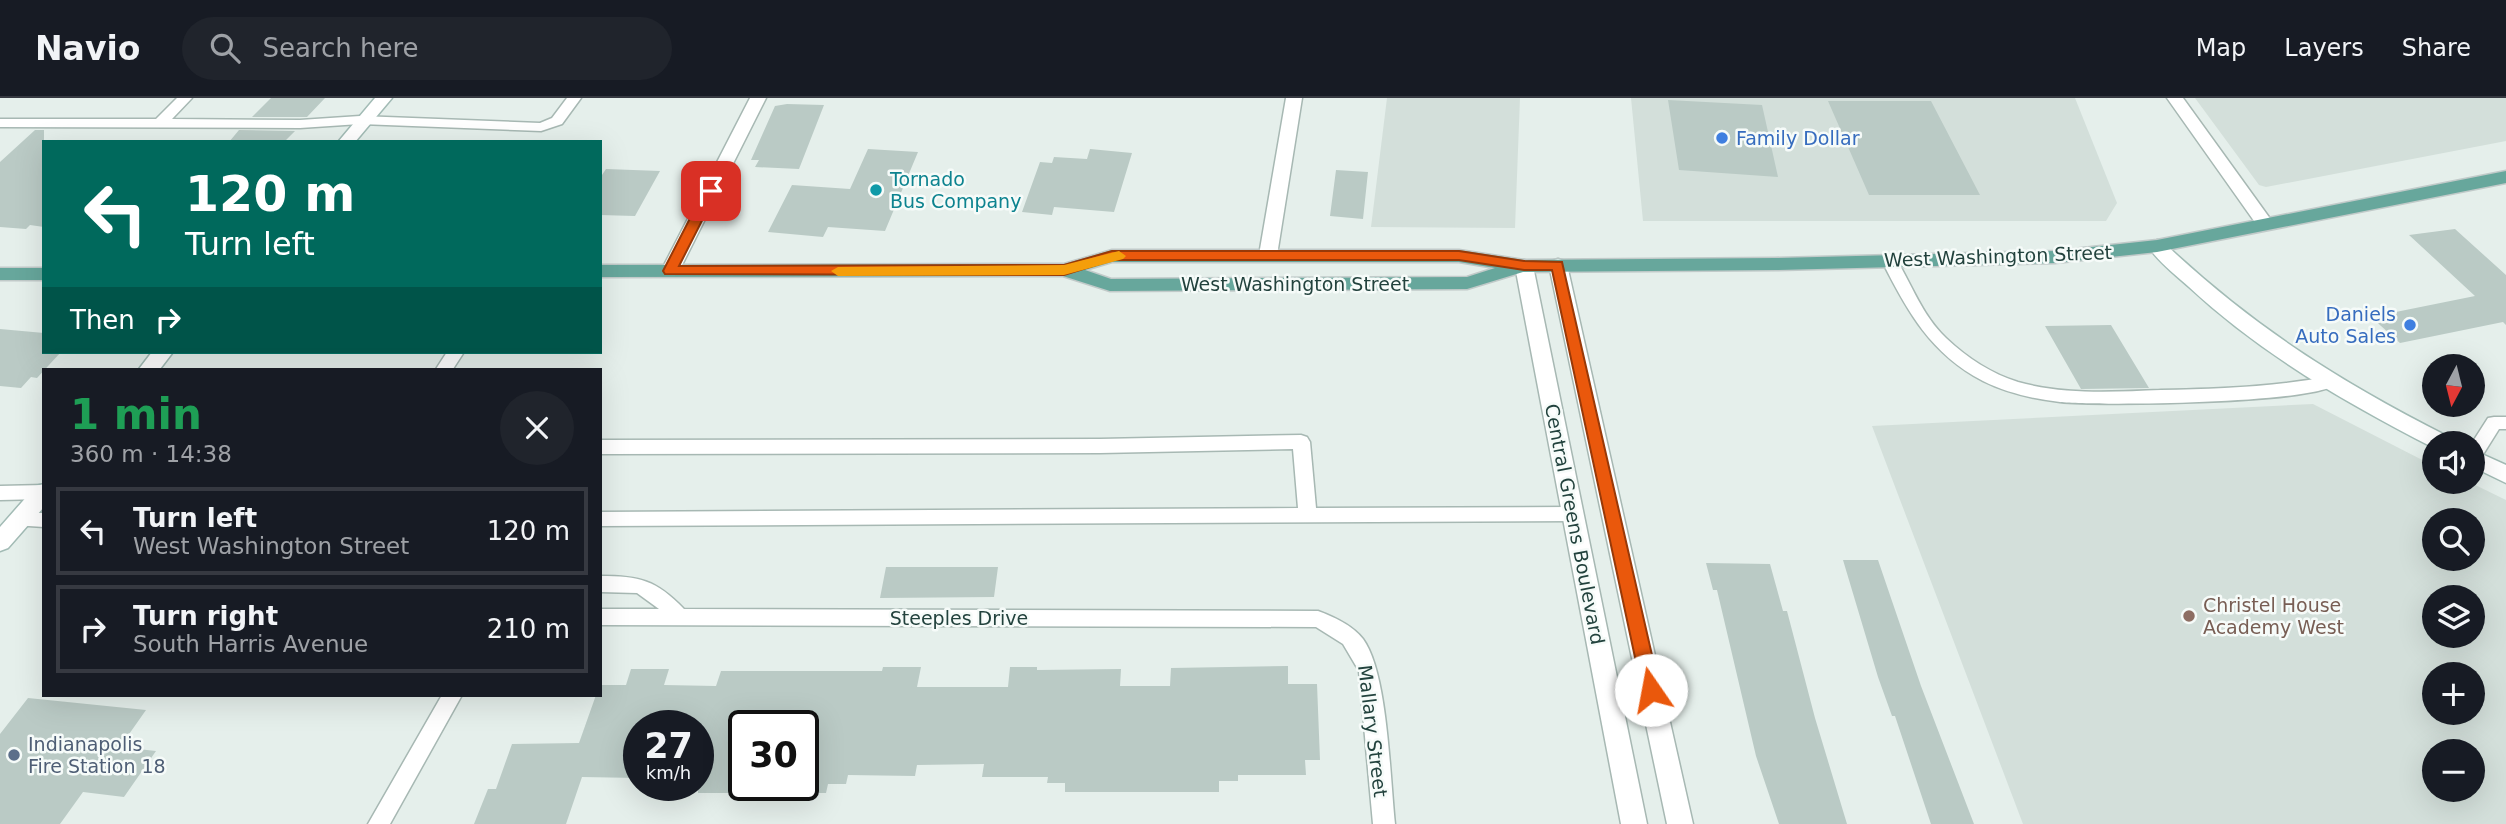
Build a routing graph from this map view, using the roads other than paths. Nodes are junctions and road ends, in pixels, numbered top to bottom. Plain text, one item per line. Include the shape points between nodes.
1 (185, 98) edge
2 (384, 98) edge
3 (574, 98) edge
4 (758, 98) edge
5 (1294, 98) edge
6 (2175, 98) edge
7 (365, 120) junction
8 (0, 123) edge
9 (159, 124) junction
10 (348, 140) edge
11 (2506, 177) edge
12 (2264, 224) junction
13 (2157, 246) junction
14 (1268, 255) junction
15 (1890, 261) junction
16 (1558, 265) junction
17 (1524, 266) junction
18 (1064, 270) junction
19 (602, 271) edge
20 (670, 271) junction
21 (0, 274) edge
22 (42, 274) edge
23 (161, 354) edge
24 (150, 368) edge
25 (2331, 382) junction
26 (2506, 424) edge
27 (2422, 432) edge
28 (2485, 438) edge
29 (602, 447) edge
30 (2485, 464) edge
31 (2506, 475) edge
32 (42, 492) edge
33 (0, 493) edge
34 (42, 494) edge
35 (1573, 514) junction
36 (1308, 516) junction
37 (602, 519) edge
38 (19, 520) junction
39 (42, 520) edge
40 (0, 542) edge
41 (602, 584) edge
42 (602, 617) edge
43 (679, 617) junction
44 (1318, 619) joint
45 (452, 697) edge
46 (379, 824) edge
47 (1384, 824) edge
48 (1634, 824) edge
49 (1680, 824) edge

1 - 9 lane
2 - 7 street
3 - 7 lane via 557,121 541,127
4 - 20 street
5 - 14 street
6 - 12 street
7 - 9 lane
7 - 10 street
8 - 9 lane
11 - 12 main road, West Washington Street
12 - 13 main road, West Washington Street
13 - 15 main road, West Washington Street via 2055,257
13 - 25 street via 2244,324
14 - 17 main road, West Washington Street via 1459,256
14 - 18 main road, West Washington Street via 1112,256
15 - 16 main road, West Washington Street
15 - 25 lane via 1917,313 1939,342 1977,370 2021,389 2120,398 2276,393
16 - 17 main road, West Washington Street
16 - 49 street, Central Greens Boulevard
17 - 18 main road, West Washington Street via 1467,283 1110,285
17 - 35 street, Central Greens Boulevard
18 - 20 main road, West Washington Street
19 - 20 main road, West Washington Street
21 - 22 main road
23 - 24 street
25 - 27 street
26 - 28 lane via 2494,423
29 - 36 lane via 1301,442
30 - 31 street
32 - 33 lane
34 - 38 street
35 - 36 lane
35 - 48 street, Central Greens Boulevard
36 - 37 lane
38 - 39 lane
38 - 40 street
41 - 43 lane via 649,587
42 - 43 lane, Steeples Drive
43 - 44 lane, Steeples Drive
44 - 47 lane, Mallary Street via 1342,631 1361,649 1369,671
45 - 46 lane

